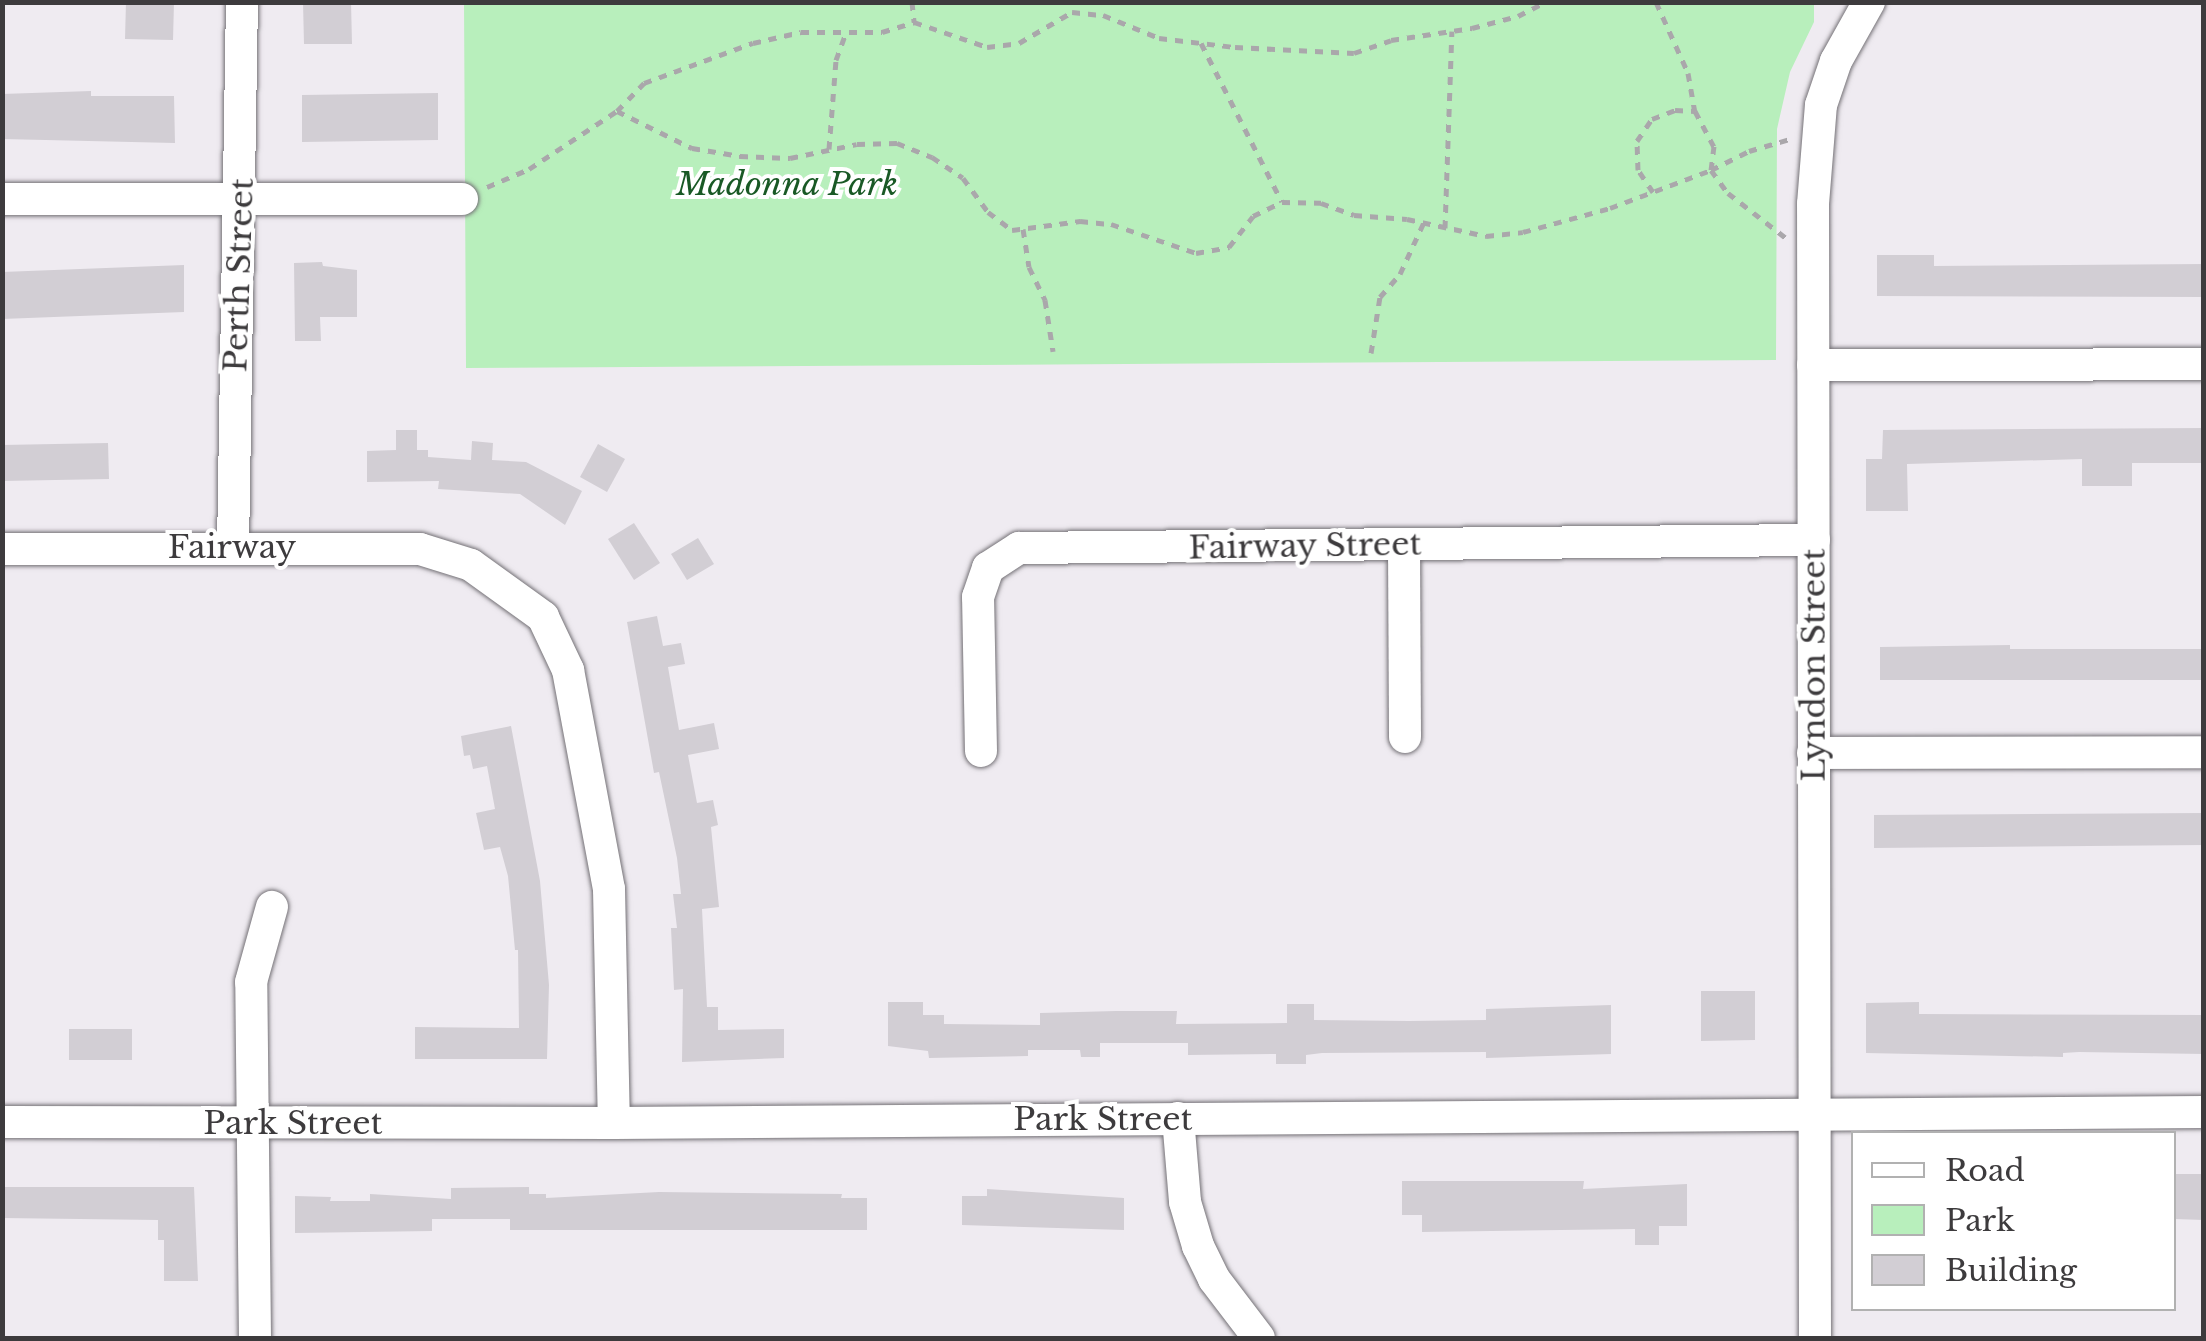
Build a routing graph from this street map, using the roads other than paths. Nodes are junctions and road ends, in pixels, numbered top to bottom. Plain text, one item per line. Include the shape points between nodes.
1 (242, 2) edge
2 (1868, 2) edge
3 (240, 198) junction
4 (2, 199) edge
5 (462, 199) road end
6 (2204, 364) edge
7 (1813, 365) junction
8 (1814, 540) junction
9 (1404, 545) junction
10 (2, 548) edge
11 (234, 548) junction
12 (1406, 737) dead end
13 (981, 751) dead end
14 (2204, 752) edge
15 (1813, 753) junction
16 (272, 907) dead end
17 (2204, 1112) edge
18 (1815, 1113) junction
19 (1178, 1118) junction
20 (2, 1122) edge
21 (253, 1123) junction
22 (614, 1123) junction
23 (255, 1338) edge
24 (1259, 1338) edge
25 (1815, 1338) edge

1 - 3 street, Perth Street
2 - 7 street, Lyndon Street via 1820,105
3 - 4 street
3 - 5 street
3 - 11 street, Perth Street
6 - 7 street
7 - 8 street, Lyndon Street
8 - 9 street, Fairway Street
8 - 15 street, Lyndon Street
9 - 12 street
9 - 13 street, Fairway Street via 1007,552 988,568 978,597
10 - 11 street, Fairway
11 - 22 street, Fairway via 420,549 498,581 543,617 568,670 609,889
14 - 15 street
15 - 18 street, Lyndon Street
16 - 21 street via 251,982
17 - 18 street, Park Street
18 - 19 street, Park Street
18 - 25 street, Lyndon Street
19 - 22 street, Park Street
19 - 24 street via 1185,1202 1198,1246
20 - 21 street, Park Street
21 - 22 street, Park Street
21 - 23 street

